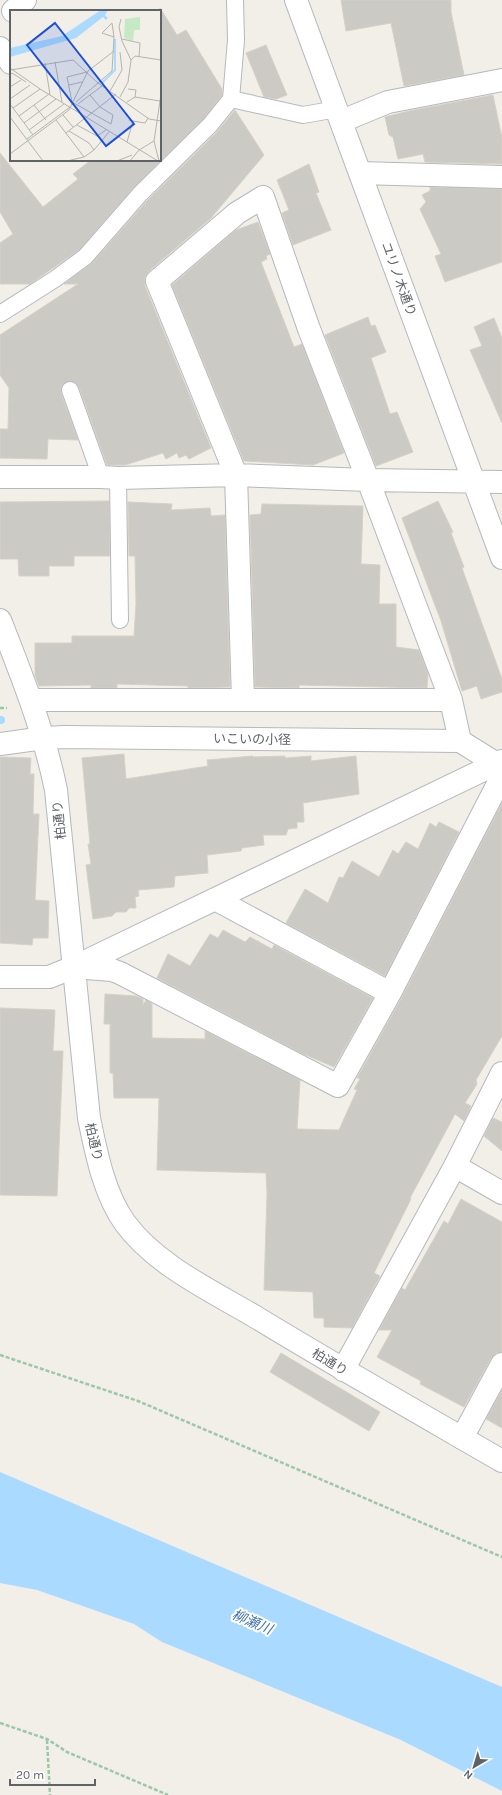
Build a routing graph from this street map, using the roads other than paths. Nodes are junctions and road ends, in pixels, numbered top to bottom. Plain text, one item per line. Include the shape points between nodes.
1 (25, 0) edge
2 (235, 0) edge
3 (296, 0) edge
4 (14, 10) edge
5 (10, 14) edge
6 (0, 23) edge
7 (0, 48) edge
8 (10, 61) edge
9 (502, 80) edge
10 (231, 99) junction
11 (339, 115) junction
12 (360, 173) junction
13 (502, 177) edge
14 (0, 314) edge
15 (70, 390) dead end
16 (236, 475) junction
17 (0, 476) edge
18 (110, 478) junction
19 (368, 480) junction
20 (475, 482) junction
21 (502, 482) edge
22 (502, 558) edge
23 (0, 620) edge
24 (120, 620) dead end
25 (31, 700) junction
26 (244, 700) junction
27 (450, 700) junction
28 (44, 738) junction
29 (460, 741) junction
30 (0, 744) edge
31 (500, 763) edge
32 (215, 899) junction
33 (74, 967) junction
34 (0, 977) edge
35 (390, 993) junction
36 (502, 1074) edge
37 (455, 1166) junction
38 (502, 1193) edge
39 (502, 1364) edge
40 (344, 1370) junction
41 (462, 1438) junction
42 (502, 1461) edge

1 - 4 street
2 - 10 lane via 236,40
3 - 11 street, ユリノ木通り
5 - 6 street
7 - 8 street
9 - 11 street via 388,102
10 - 11 lane via 303,115
10 - 14 lane via 210,125 140,194 85,257
11 - 12 street, ユリノ木通り
12 - 13 street
12 - 20 street, ユリノ木通り
15 - 18 lane
16 - 18 street
16 - 19 street
16 - 19 street via 157,281 237,213 263,197 309,329
16 - 26 street
17 - 18 street
18 - 24 lane
19 - 20 street
19 - 27 street
20 - 21 street
20 - 22 street, ユリノ木通り
23 - 25 street, 柏通り
25 - 26 street
25 - 28 street, 柏通り
26 - 27 street
27 - 29 street
28 - 29 street, いこいの小径
28 - 30 street, いこいの小径
28 - 33 street, 柏通り via 56,790
29 - 31 street
31 - 32 street
31 - 35 street via 500,780
32 - 33 street
32 - 35 street
33 - 34 street via 49,977
33 - 35 street via 120,973 338,1086
33 - 40 street, 柏通り via 89,1118 98,1163 109,1192 125,1222 152,1251 185,1275
36 - 37 street
37 - 38 street
37 - 40 street
39 - 41 street
40 - 41 street, 柏通り
41 - 42 street, 柏通り

